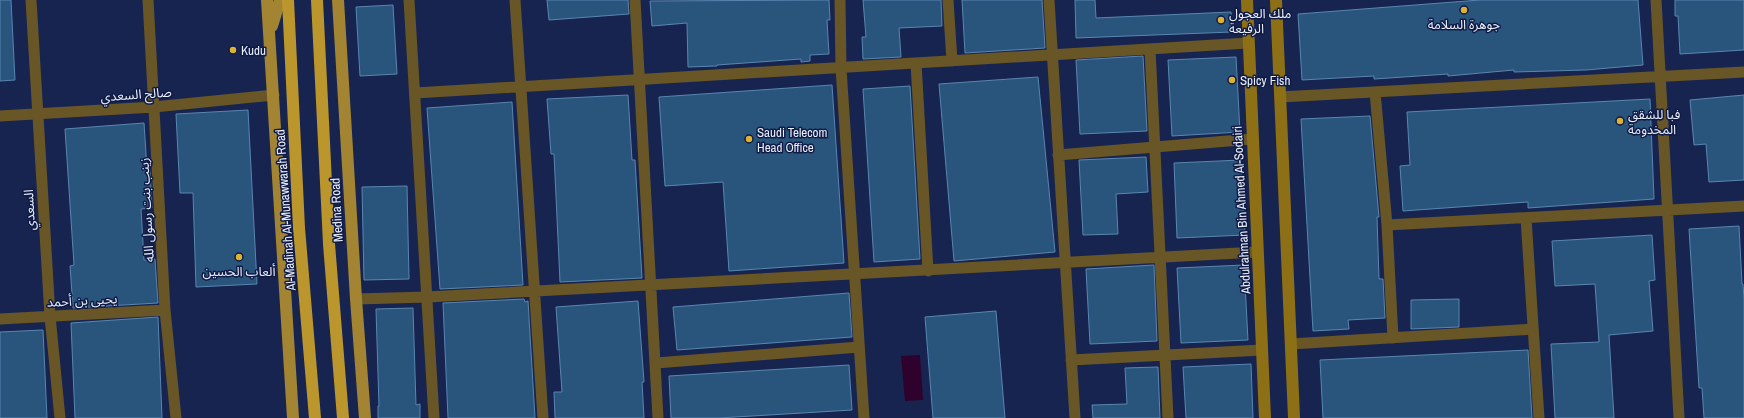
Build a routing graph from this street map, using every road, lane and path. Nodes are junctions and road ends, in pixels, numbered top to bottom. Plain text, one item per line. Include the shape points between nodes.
1 (31, 0) edge
2 (148, 0) edge
3 (267, 0) edge
4 (280, 0) edge
5 (288, 0) edge
6 (317, 0) edge
7 (331, 0) edge
8 (338, 0) edge
9 (409, 0) edge
10 (515, 0) edge
11 (635, 0) edge
12 (840, 0) edge
13 (948, 0) edge
14 (1049, 0) edge
15 (1247, 0) edge
16 (1276, 0) edge
17 (1656, 0) edge
18 (339, 20) junction
19 (270, 33) junction
20 (1248, 44) junction
21 (1150, 49) junction
22 (1052, 55) junction
23 (952, 61) junction
24 (916, 63) junction
25 (841, 68) junction
26 (1744, 72) edge
27 (1660, 77) junction
28 (639, 80) junction
29 (521, 87) junction
30 (1375, 92) junction
31 (415, 93) junction
32 (274, 95) junction
33 (1280, 97) junction
34 (154, 108) junction
35 (38, 114) junction
36 (0, 116) edge
37 (1252, 139) junction
38 (1155, 147) junction
39 (1058, 155) junction
40 (1744, 206) edge
41 (1667, 211) junction
42 (1526, 218) junction
43 (1387, 225) junction
44 (1257, 252) junction
45 (1160, 258) junction
46 (1065, 263) junction
47 (928, 271) junction
48 (854, 275) junction
49 (650, 286) junction
50 (535, 292) junction
51 (427, 297) junction
52 (356, 299) junction
53 (165, 310) junction
54 (50, 316) junction
55 (0, 319) edge
56 (1533, 328) junction
57 (1393, 338) junction
58 (1291, 344) junction
59 (859, 347) junction
60 (1262, 350) junction
61 (1165, 355) junction
62 (1071, 360) junction
63 (656, 363) junction
64 (60, 418) edge
65 (176, 418) edge
66 (293, 418) edge
67 (315, 418) edge
68 (343, 418) edge
69 (365, 418) edge
70 (434, 418) edge
71 (543, 418) edge
72 (658, 418) edge
73 (864, 418) edge
74 (1075, 418) edge
75 (1168, 418) edge
76 (1265, 418) edge
77 (1294, 418) edge
78 (1539, 418) edge
79 (1678, 418) edge

1 - 35 street, السعدي
2 - 34 street, زينب بنت رسول الله
3 - 19 main road
4 - 19 main road
5 - 67 highway, Al-Madinah Al-Munawwarah Road via 299,228
6 - 68 highway via 329,244
7 - 18 main road
8 - 18 main road, Medina Road
9 - 31 street
10 - 29 street
11 - 28 street
12 - 25 street
13 - 23 street
14 - 22 street
15 - 20 street, Abdulrahman Bin Ahmed Al-Sodairi
16 - 33 street
17 - 27 street
18 - 52 main road, Medina Road
19 - 32 main road
20 - 21 street
20 - 37 street, Abdulrahman Bin Ahmed Al-Sodairi
21 - 22 street
21 - 38 street
22 - 23 street
22 - 39 street
23 - 24 street
24 - 25 street
24 - 47 street
25 - 28 street
25 - 48 street
26 - 27 street
27 - 30 street
27 - 41 street
28 - 29 street
28 - 49 street
29 - 31 street
29 - 50 street
30 - 33 street
30 - 43 street
31 - 51 street
32 - 34 street, صالح السعدي
32 - 66 main road
33 - 58 street
34 - 35 street, صالح السعدي
34 - 53 street, زينب بنت رسول الله
35 - 36 street, صالح السعدي
35 - 54 street, السعدي
37 - 38 street
37 - 44 street, Abdulrahman Bin Ahmed Al-Sodairi
38 - 39 street
38 - 45 street
39 - 46 street
40 - 41 street
41 - 42 street
41 - 79 street
42 - 43 street
42 - 56 street
43 - 57 street
44 - 45 street
44 - 60 street, Abdulrahman Bin Ahmed Al-Sodairi
45 - 46 street
45 - 61 street
46 - 47 street
46 - 62 street
47 - 48 street
48 - 49 street
48 - 59 street
49 - 50 street
49 - 63 street
50 - 51 street
50 - 71 street
51 - 52 street
51 - 70 street
52 - 69 main road, Medina Road
53 - 54 street, يحيى بن أحمد
53 - 65 street, زينب بنت رسول الله
54 - 55 street, يحيى بن أحمد
54 - 64 street, السعدي
56 - 57 street
56 - 78 street
57 - 58 street
58 - 77 street
59 - 63 street
59 - 73 street
60 - 61 street
60 - 76 street, Abdulrahman Bin Ahmed Al-Sodairi
61 - 62 street
61 - 75 street
62 - 74 street
63 - 72 street

